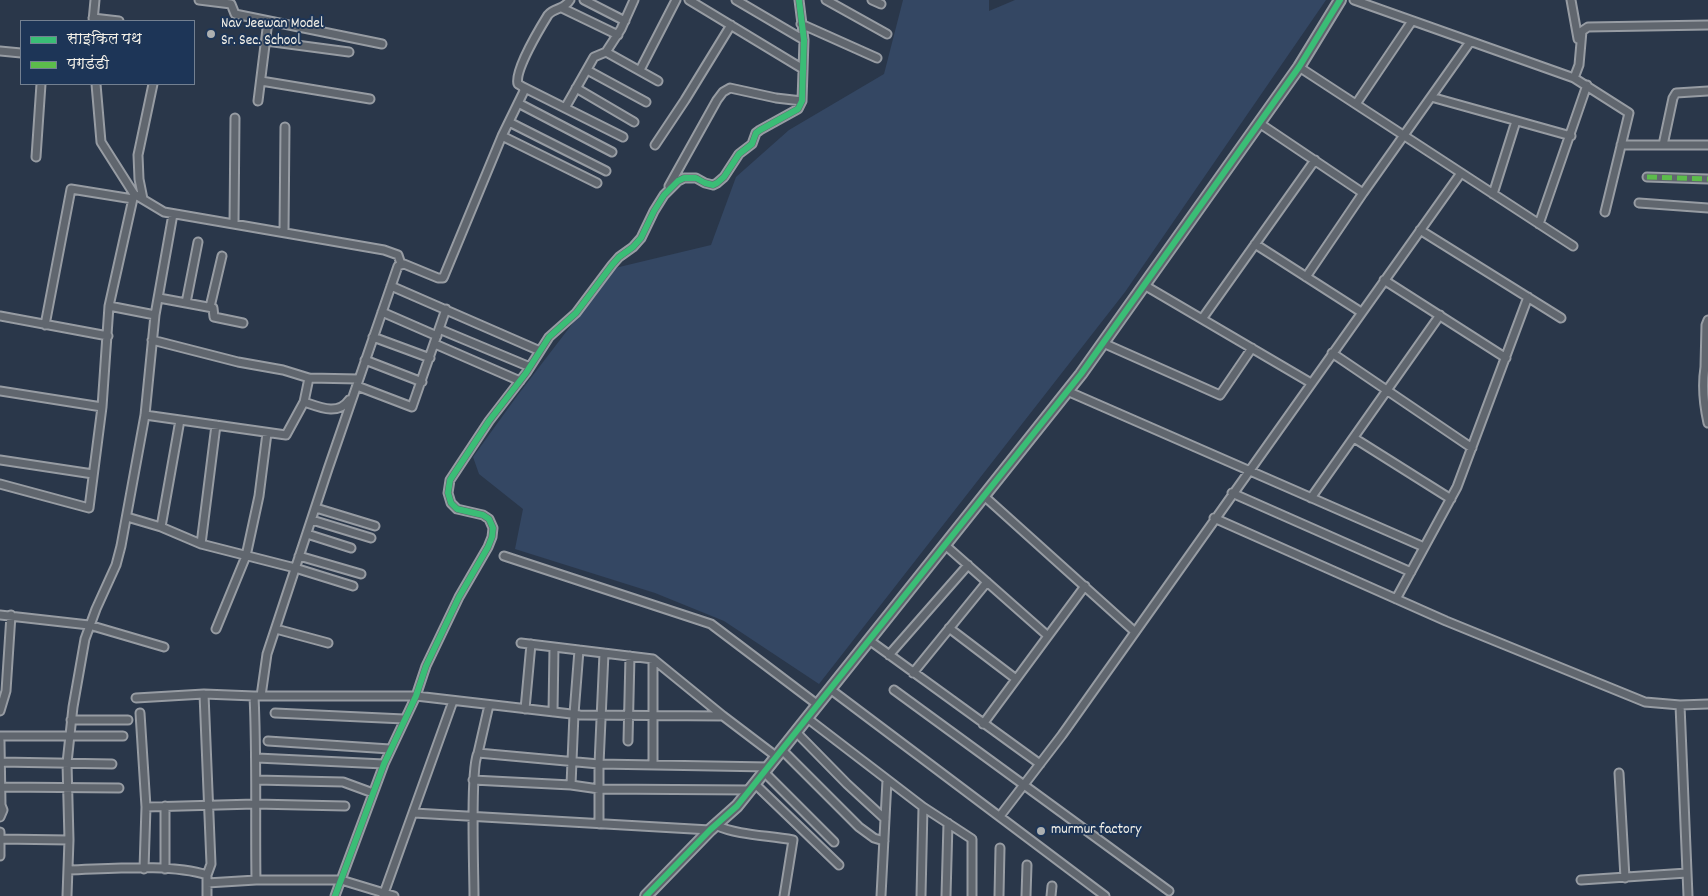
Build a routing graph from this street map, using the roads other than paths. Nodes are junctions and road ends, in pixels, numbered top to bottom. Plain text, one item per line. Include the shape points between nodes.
1 (95, 0) edge
2 (199, 0) edge
3 (570, 0) edge
4 (584, 0) edge
5 (634, 0) edge
6 (676, 0) edge
7 (689, 0) edge
8 (736, 0) edge
9 (798, 0) edge
10 (826, 0) edge
11 (872, 0) edge
12 (1340, 0) edge
13 (1354, 0) edge
14 (1571, 0) edge
15 (881, 4) dead end
16 (562, 8) junction
17 (93, 20) edge
18 (268, 21) junction
19 (625, 21) junction
20 (1412, 21) junction
21 (801, 24) junction
22 (731, 25) junction
23 (1708, 25) edge
24 (887, 34) dead end
25 (618, 35) junction
26 (804, 40) junction
27 (266, 41) junction
28 (1470, 42) junction
29 (382, 44) dead end
30 (1580, 50) junction
31 (0, 51) edge
32 (349, 52) dead end
33 (606, 52) junction
34 (20, 53) edge
35 (878, 58) dead end
36 (1299, 67) junction
37 (803, 69) junction
38 (588, 70) junction
39 (640, 70) junction
40 (1574, 78) junction
41 (261, 81) junction
42 (658, 82) dead end
43 (41, 85) edge
44 (96, 85) edge
45 (153, 85) edge
46 (1587, 85) junction
47 (524, 87) junction
48 (576, 88) junction
49 (1708, 91) edge
50 (1431, 97) junction
51 (370, 99) dead end
52 (258, 101) dead end
53 (802, 101) junction
54 (646, 102) dead end
55 (518, 104) junction
56 (1356, 104) junction
57 (565, 108) junction
58 (235, 118) dead end
59 (1516, 121) junction
60 (509, 122) junction
61 (634, 122) dead end
62 (1259, 123) junction
63 (285, 126) dead end
64 (1404, 135) junction
65 (502, 136) junction
66 (1570, 136) junction
67 (623, 137) dead end
68 (655, 145) dead end
69 (1621, 145) junction
70 (1663, 145) junction
71 (1708, 145) edge
72 (612, 152) dead end
73 (36, 158) dead end
74 (1315, 160) junction
75 (606, 170) dead end
76 (1461, 173) junction
77 (1647, 177) dead end
78 (1708, 179) edge
79 (597, 183) dead end
80 (1363, 193) junction
81 (1493, 194) junction
82 (664, 195) junction
83 (134, 196) junction
84 (143, 199) junction
85 (1639, 203) dead end
86 (1708, 208) edge
87 (1605, 212) dead end
88 (173, 214) junction
89 (234, 224) junction
90 (1540, 224) junction
91 (1420, 230) junction
92 (284, 232) junction
93 (198, 242) dead end
94 (1255, 244) junction
95 (1573, 246) dead end
96 (222, 256) dead end
97 (401, 264) junction
98 (1306, 277) junction
99 (1384, 280) junction
100 (1144, 285) junction
101 (391, 286) junction
102 (1528, 297) junction
103 (159, 298) junction
104 (186, 303) junction
105 (109, 306) junction
106 (210, 307) junction
107 (446, 309) junction
108 (382, 312) junction
109 (1361, 312) junction
110 (155, 315) junction
111 (0, 316) edge
112 (1440, 316) junction
113 (1562, 318) dead end
114 (1202, 319) junction
115 (1708, 320) edge
116 (243, 323) dead end
117 (45, 325) junction
118 (1707, 331) edge
119 (438, 332) junction
120 (108, 336) junction
121 (373, 337) junction
122 (152, 340) junction
123 (1103, 343) junction
124 (434, 344) junction
125 (1252, 348) junction
126 (540, 351) junction
127 (1332, 353) junction
128 (430, 358) junction
129 (1506, 358) junction
130 (365, 360) junction
131 (530, 367) junction
132 (1707, 367) edge
133 (309, 378) junction
134 (520, 381) junction
135 (422, 382) junction
136 (358, 383) junction
137 (1311, 383) junction
138 (0, 391) edge
139 (1068, 391) junction
140 (1388, 391) junction
141 (304, 402) junction
142 (102, 407) junction
143 (145, 415) junction
144 (180, 420) junction
145 (1708, 423) edge
146 (216, 425) junction
147 (267, 433) junction
148 (1354, 438) junction
149 (1472, 448) junction
150 (0, 460) edge
151 (1248, 471) junction
152 (93, 474) junction
153 (0, 484) edge
154 (1232, 493) junction
155 (984, 496) junction
156 (1311, 498) junction
157 (1451, 499) junction
158 (316, 508) junction
159 (127, 517) junction
160 (1214, 518) junction
161 (312, 520) junction
162 (375, 526) dead end
163 (161, 527) junction
164 (307, 534) junction
165 (371, 538) dead end
166 (201, 544) junction
167 (945, 545) junction
168 (351, 548) dead end
169 (1424, 548) junction
170 (246, 556) junction
171 (299, 556) junction
172 (504, 556) dead end
173 (968, 565) junction
174 (295, 568) junction
175 (1411, 572) junction
176 (361, 574) dead end
177 (988, 582) junction
178 (353, 586) dead end
179 (1085, 586) junction
180 (1396, 599) junction
181 (0, 614) edge
182 (11, 615) junction
183 (89, 626) junction
184 (276, 628) junction
185 (950, 628) junction
186 (216, 629) dead end
187 (1134, 631) junction
188 (1048, 636) junction
189 (869, 640) junction
190 (328, 642) dead end
191 (521, 643) dead end
192 (530, 644) junction
193 (164, 647) dead end
194 (554, 647) junction
195 (579, 650) junction
196 (604, 653) junction
197 (889, 655) junction
198 (630, 656) junction
199 (653, 659) junction
200 (913, 673) junction
201 (1016, 679) junction
202 (830, 689) junction
203 (894, 690) dead end
204 (204, 694) junction
205 (257, 696) junction
206 (416, 696) junction
207 (136, 698) dead end
208 (453, 701) junction
209 (1708, 704) edge
210 (489, 705) junction
211 (818, 705) junction
212 (1680, 705) junction
213 (525, 709) junction
214 (0, 711) edge
215 (274, 712) dead end
216 (553, 712) junction
217 (140, 713) dead end
218 (574, 714) junction
219 (601, 715) junction
220 (629, 715) junction
221 (654, 716) junction
222 (723, 716) junction
223 (807, 718) junction
224 (404, 719) junction
225 (71, 720) junction
226 (128, 720) dead end
227 (983, 724) junction
228 (796, 732) junction
229 (69, 735) junction
230 (0, 736) edge
231 (123, 736) dead end
232 (268, 740) dead end
233 (0, 741) edge
234 (628, 741) dead end
235 (390, 749) junction
236 (478, 754) junction
237 (779, 754) junction
238 (256, 758) junction
239 (1, 762) edge
240 (572, 762) junction
241 (67, 763) junction
242 (112, 764) dead end
243 (384, 764) junction
244 (599, 764) junction
245 (1040, 764) junction
246 (652, 765) junction
247 (767, 770) junction
248 (1619, 773) dead end
249 (256, 780) junction
250 (473, 780) junction
251 (887, 780) junction
252 (1023, 784) junction
253 (571, 785) junction
254 (753, 787) junction
255 (1, 788) edge
256 (67, 788) junction
257 (119, 788) dead end
258 (599, 789) junction
259 (373, 793) junction
260 (208, 804) junction
261 (255, 804) junction
262 (165, 806) junction
263 (345, 806) dead end
264 (146, 807) junction
265 (923, 807) junction
266 (414, 813) junction
267 (474, 816) junction
268 (1000, 816) junction
269 (0, 818) edge
270 (885, 819) junction
271 (948, 823) junction
272 (599, 824) junction
273 (712, 827) junction
274 (0, 835) edge
275 (69, 840) junction
276 (884, 841) junction
277 (834, 842) dead end
278 (1000, 848) dead end
279 (0, 856) edge
280 (1027, 865) dead end
281 (839, 866) dead end
282 (144, 869) junction
283 (165, 869) junction
284 (68, 870) junction
285 (1687, 874) junction
286 (207, 875) junction
287 (1625, 878) junction
288 (256, 880) junction
289 (341, 880) junction
290 (1581, 880) dead end
291 (207, 883) junction
292 (1052, 886) dead end
293 (1169, 891) dead end
294 (384, 894) edge
295 (67, 896) edge
296 (207, 896) edge
297 (335, 896) edge
298 (394, 896) edge
299 (474, 896) edge
300 (646, 896) edge
301 (784, 896) edge
302 (881, 896) edge
303 (921, 896) edge
304 (946, 896) edge
305 (972, 896) edge
306 (999, 896) edge
307 (1026, 896) edge
308 (1051, 896) edge
309 (1105, 896) edge
310 (1688, 896) edge

1 - 17 street
2 - 18 street via 230,4 235,14
3 - 16 street
4 - 19 street
5 - 19 street
6 - 39 street
7 - 22 street
8 - 26 street
9 - 21 street
10 - 24 street
11 - 15 street
12 - 36 street
13 - 20 street
14 - 30 street
16 - 25 street
16 - 47 street via 551,11 528,52 517,77 518,84
18 - 27 street
18 - 29 street
19 - 25 street
20 - 28 street
20 - 56 street
21 - 26 street
21 - 35 street
22 - 37 street
22 - 68 street
23 - 30 street via 1588,27 1582,31
25 - 33 street
26 - 37 street
27 - 32 street
27 - 41 street
28 - 40 street
28 - 50 street
30 - 40 street
31 - 34 street
33 - 38 street via 594,57
33 - 39 street
36 - 56 street
36 - 62 street
37 - 53 street
38 - 48 street
38 - 54 street
39 - 42 street
40 - 46 street
41 - 51 street
41 - 52 street
43 - 73 street
44 - 83 street via 100,142
45 - 84 street via 138,155
46 - 66 street
46 - 69 street via 1629,113
47 - 55 street
47 - 57 street
48 - 57 street
48 - 61 street
49 - 70 street via 1676,93
50 - 59 street
50 - 64 street
53 - 82 street via 798,109 756,133 752,144 739,154 717,183 713,185 696,178 684,178
53 - 82 street via 730,88 723,92
55 - 60 street
55 - 72 street
56 - 64 street
57 - 67 street
58 - 89 street
59 - 66 street
59 - 81 street
60 - 65 street
60 - 75 street
62 - 74 street
62 - 100 street
63 - 92 street
64 - 76 street
64 - 80 street
65 - 79 street
65 - 97 street via 442,278
66 - 90 street
69 - 70 street
69 - 87 street
70 - 71 street
74 - 80 street
74 - 94 street
76 - 81 street
76 - 91 street
77 - 78 street
80 - 98 street
81 - 90 street
82 - 126 street via 633,247 612,265 576,313 549,337
83 - 84 street
83 - 105 street
83 - 117 street via 71,189
84 - 88 street
85 - 86 street
88 - 89 street
88 - 103 street
89 - 92 street
90 - 95 street
91 - 99 street
91 - 102 street
92 - 97 street via 384,250 398,255
93 - 104 street
94 - 98 street
94 - 114 street
96 - 106 street
97 - 101 street
98 - 109 street
99 - 109 street
99 - 112 street
100 - 114 street
100 - 123 street
101 - 107 street
101 - 108 street
102 - 113 street
102 - 129 street
103 - 104 street
103 - 110 street
104 - 106 street
105 - 110 street
105 - 120 street
106 - 116 street via 214,317
107 - 119 street
107 - 126 street
108 - 119 street
108 - 121 street
109 - 127 street
110 - 122 street
111 - 117 street
112 - 129 street
112 - 140 street
114 - 125 street
115 - 118 street
117 - 120 street
118 - 132 street
119 - 124 street
119 - 131 street
120 - 142 street
121 - 128 street
121 - 130 street
122 - 133 street
122 - 143 street
123 - 125 street via 1220,395
123 - 139 street
124 - 128 street
124 - 134 street
125 - 137 street
126 - 131 street
127 - 137 street
127 - 140 street
128 - 135 street
129 - 149 street
130 - 135 street
130 - 136 street
131 - 134 street
132 - 145 street via 1704,394
133 - 136 street
133 - 141 street
134 - 206 street via 450,480 448,493 451,503 489,519 492,537 445,623
135 - 136 street via 412,407
136 - 141 street via 346,405 337,410
136 - 158 street
137 - 151 street
138 - 142 street
139 - 151 street
139 - 155 street
140 - 148 street
140 - 149 street
141 - 147 street via 286,435
142 - 152 street
143 - 144 street
143 - 159 street
144 - 146 street
144 - 163 street
146 - 147 street
146 - 166 street
147 - 170 street via 259,496
148 - 156 street
148 - 157 street
149 - 157 street
150 - 152 street
151 - 154 street
151 - 156 street
152 - 153 street via 88,508
154 - 160 street
154 - 175 street
155 - 167 street
155 - 179 street
156 - 169 street
157 - 169 street
158 - 161 street
158 - 162 street
159 - 163 street
159 - 183 street via 116,564
160 - 180 street
160 - 187 street
161 - 164 street
161 - 165 street
163 - 166 street
164 - 168 street
164 - 171 street
166 - 170 street
167 - 173 street
167 - 189 street
169 - 175 street
170 - 174 street
170 - 186 street
171 - 174 street
171 - 176 street
172 - 211 street via 711,624
173 - 177 street
173 - 197 street
174 - 178 street
174 - 184 street
175 - 180 street
177 - 185 street
177 - 188 street
179 - 187 street
179 - 188 street
180 - 212 street via 1645,702
181 - 182 street
182 - 183 street
182 - 214 street via 6,691
183 - 193 street
183 - 225 street
184 - 190 street
184 - 205 street
185 - 200 street
185 - 201 street
187 - 245 street
188 - 201 street
189 - 197 street
189 - 202 street
191 - 192 street
192 - 194 street
192 - 213 street
194 - 195 street
194 - 216 street
195 - 196 street
195 - 218 street
196 - 198 street
196 - 219 street
197 - 200 street
198 - 199 street
198 - 220 street
199 - 221 street
199 - 222 street
200 - 227 street
201 - 227 street
202 - 211 street
202 - 268 street
203 - 252 street
204 - 205 street
204 - 207 street
204 - 260 street
205 - 206 street
205 - 238 street
206 - 208 street
206 - 224 street
208 - 210 street
208 - 266 street
209 - 212 street
210 - 213 street
210 - 236 street
211 - 223 street
212 - 285 street
213 - 216 street
215 - 224 street
216 - 218 street
217 - 264 street
218 - 219 street
218 - 240 street
219 - 220 street
219 - 244 street
220 - 221 street
220 - 234 street
221 - 222 street
221 - 246 street
222 - 237 street
223 - 228 street
223 - 251 street
224 - 235 street
225 - 226 street
225 - 229 street
227 - 245 street
228 - 237 street
228 - 270 street
229 - 230 street
229 - 231 street
229 - 241 street
232 - 235 street
233 - 239 street
235 - 243 street
236 - 240 street
236 - 250 street
237 - 247 street
237 - 276 street via 859,827
238 - 243 street
238 - 249 street
239 - 241 street
239 - 255 street
240 - 244 street
240 - 253 street
241 - 242 street
241 - 256 street
243 - 259 street
244 - 246 street
244 - 258 street
245 - 252 street
246 - 247 street
247 - 254 street
247 - 277 street
248 - 287 street
249 - 259 street via 343,782
249 - 261 street
250 - 253 street
250 - 267 street
251 - 265 street
251 - 270 street
252 - 268 street
252 - 293 street
253 - 258 street
254 - 258 street
254 - 273 street
254 - 281 street
255 - 256 street
255 - 269 street via 3,810
256 - 257 street
256 - 275 street
258 - 272 street
259 - 289 street
260 - 261 street
260 - 262 street
260 - 286 street via 211,864
261 - 263 street
261 - 288 street
262 - 264 street
262 - 283 street
264 - 282 street
265 - 271 street
265 - 303 street
266 - 267 street
266 - 294 street
267 - 272 street
267 - 299 street
268 - 309 street
270 - 276 street
271 - 304 street
271 - 305 street via 972,839
272 - 273 street
273 - 300 street
273 - 301 street via 793,840
274 - 275 street
274 - 279 street
275 - 284 street
276 - 302 street
278 - 306 street
280 - 307 street
282 - 283 street
282 - 284 street
283 - 286 street via 194,870
284 - 295 street
285 - 287 street
285 - 310 street
286 - 291 street
287 - 290 street
288 - 289 street
288 - 291 street
289 - 294 street
289 - 297 street
291 - 296 street
292 - 308 street
294 - 298 street

